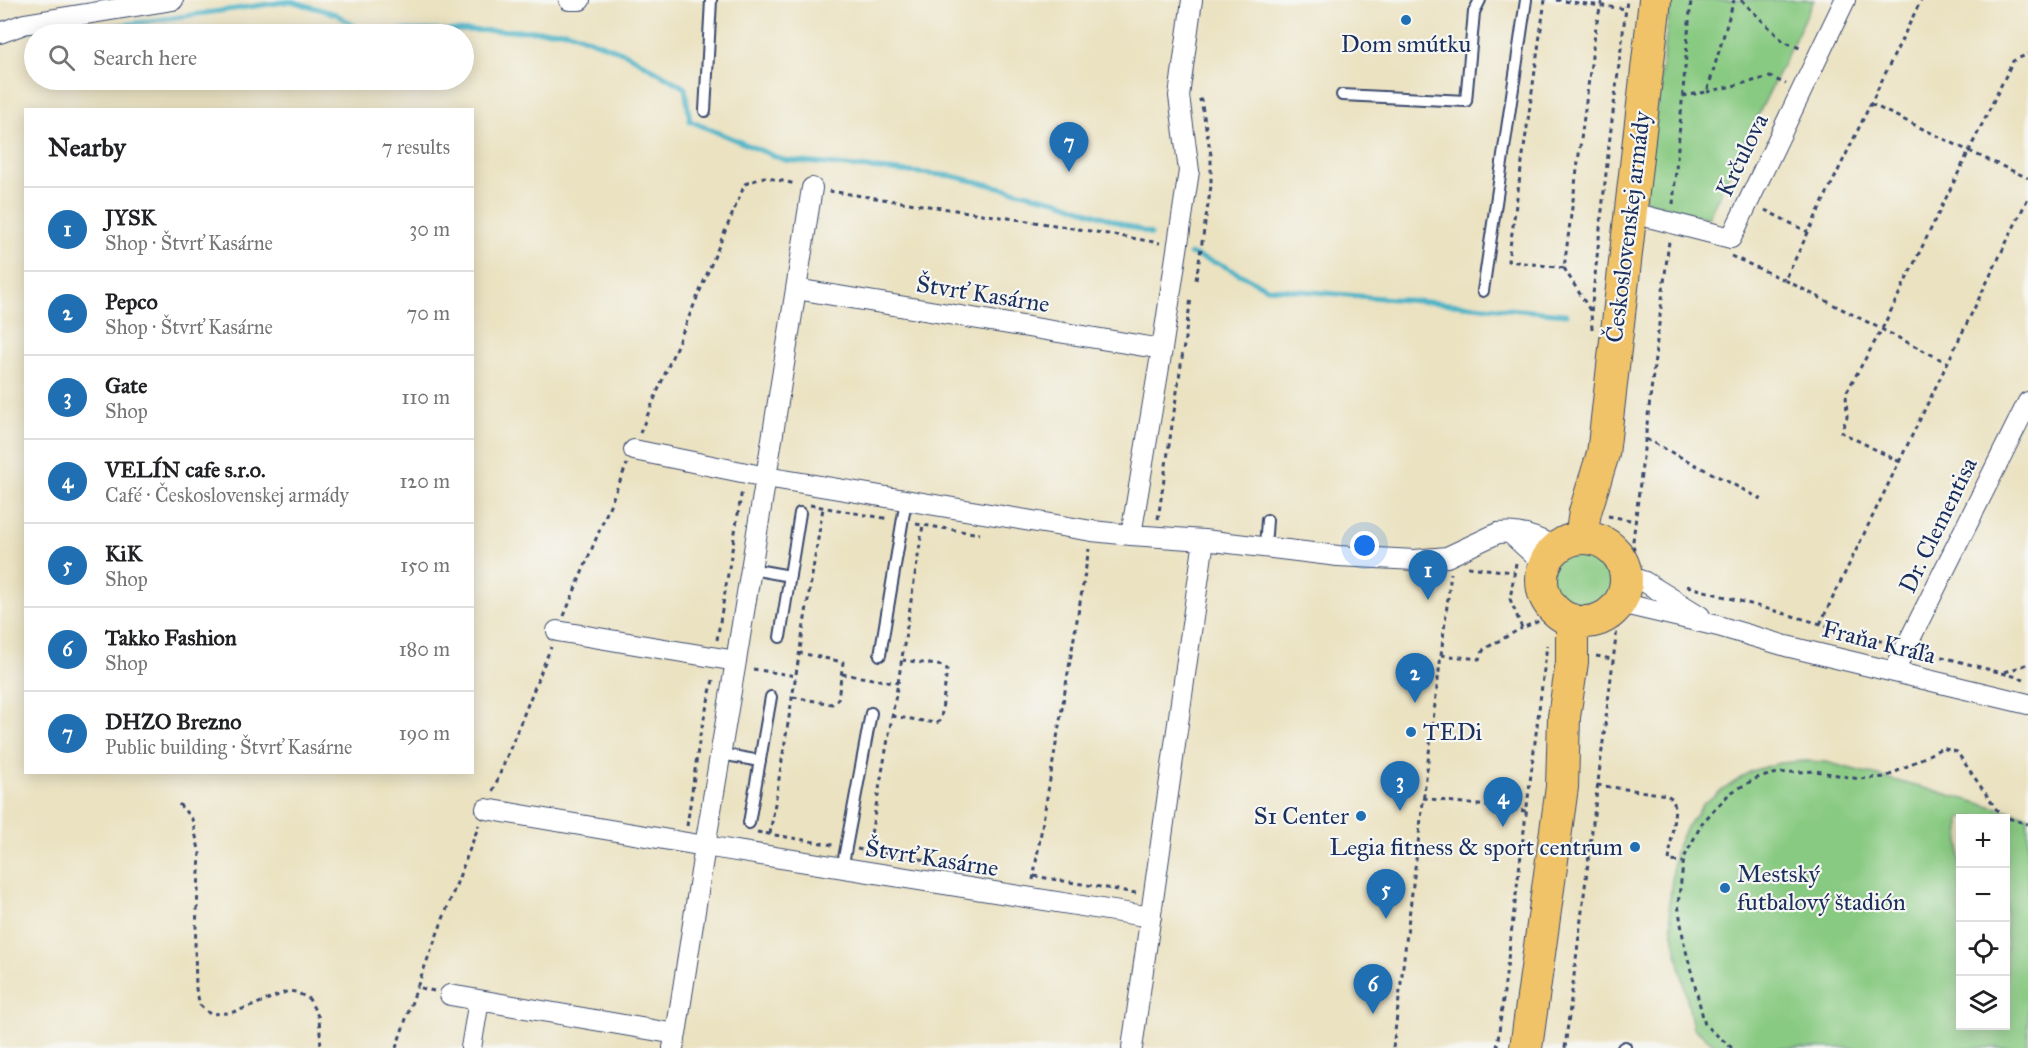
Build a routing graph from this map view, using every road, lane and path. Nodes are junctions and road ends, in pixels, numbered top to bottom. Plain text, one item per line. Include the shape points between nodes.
1 (172, 0) edge
2 (569, 0) edge
3 (580, 0) edge
4 (711, 0) edge
5 (1192, 0) edge
6 (1480, 0) edge
7 (1526, 0) edge
8 (1545, 0) edge
9 (1556, 0) edge
10 (1602, 0) edge
11 (1627, 0) edge
12 (1691, 0) edge
13 (1734, 0) edge
14 (1741, 0) edge
15 (1845, 0) edge
16 (1922, 0) edge
17 (1641, 5) edge
18 (1601, 6) junction
19 (0, 33) edge
20 (2028, 54) edge
21 (1818, 56) junction
22 (1801, 91) junction
23 (1707, 92) junction
24 (1342, 95) dead end
25 (1683, 96) junction
26 (1871, 104) junction
27 (705, 111) dead end
28 (1969, 151) junction
29 (2028, 178) edge
30 (812, 188) junction
31 (2028, 198) edge
32 (1629, 212) junction
33 (1671, 222) junction
34 (1165, 244) dead end
35 (1724, 252) dead end
36 (1564, 268) junction
37 (1785, 280) junction
38 (796, 289) junction
39 (1483, 291) dead end
40 (1191, 298) dead end
41 (1592, 313) dead end
42 (1882, 329) junction
43 (1162, 349) junction
44 (1948, 363) junction
45 (2028, 402) edge
46 (1646, 439) junction
47 (634, 450) junction
48 (1900, 462) junction
49 (766, 477) junction
50 (906, 500) junction
51 (1763, 500) dead end
52 (823, 508) junction
53 (803, 509) joint
54 (1268, 520) dead end
55 (902, 521) junction
56 (1636, 521) junction
57 (1158, 524) dead end
58 (923, 525) junction
59 (1092, 531) junction
60 (980, 534) dead end
61 (1131, 535) junction
62 (1204, 540) junction
63 (1580, 542) junction
64 (1265, 548) junction
65 (1466, 567) dead end
66 (751, 569) junction
67 (1458, 570) dead end
68 (1514, 572) dead end
69 (790, 576) junction
70 (1683, 585) dead end
71 (1611, 597) junction
72 (1651, 610) junction
73 (1820, 624) junction
74 (1718, 626) junction
75 (1522, 628) dead end
76 (557, 631) junction
77 (780, 637) dead end
78 (1905, 648) junction
79 (800, 653) junction
80 (880, 655) dead end
81 (1441, 655) junction
82 (902, 660) junction
83 (2028, 664) edge
84 (741, 665) junction
85 (1894, 671) junction
86 (2003, 673) junction
87 (842, 674) junction
88 (796, 676) junction
89 (2028, 680) edge
90 (898, 683) junction
91 (793, 697) junction
92 (771, 698) dead end
93 (2028, 704) edge
94 (871, 714) dead end
95 (892, 716) junction
96 (720, 754) junction
97 (760, 761) junction
98 (1597, 785) junction
99 (1423, 798) junction
100 (179, 804) dead end
101 (486, 809) junction
102 (1526, 811) dead end
103 (2028, 824) edge
104 (750, 827) joint
105 (770, 834) junction
106 (705, 846) junction
107 (846, 847) junction
108 (868, 851) junction
109 (927, 860) dead end
110 (1683, 862) junction
111 (842, 869) junction
112 (1034, 876) junction
113 (1154, 896) junction
114 (1030, 900) junction
115 (1151, 917) junction
116 (417, 987) junction
117 (450, 995) joint
118 (479, 1000) junction
119 (674, 1041) edge
120 (321, 1048) edge
121 (396, 1048) edge
122 (471, 1048) edge
123 (1132, 1048) edge
124 (1393, 1048) edge
125 (1526, 1048) edge
126 (1565, 1048) edge
127 (1732, 1048) edge

1 - 19 street via 24,24
2 - 3 street
4 - 27 lane
5 - 43 street via 1179,96 1189,171
6 - 24 lane via 1474,12 1466,101
7 - 39 lane
8 - 36 path via 1508,261
9 - 18 path
10 - 18 path
11 - 17 path
12 - 25 path
13 - 23 path
14 - 21 path via 1784,41
15 - 21 street, Krčulova
16 - 26 path
17 - 18 path
17 - 32 main road, Československej armády
18 - 36 path
20 - 28 path via 2013,61
21 - 22 street, Krčulova
22 - 23 path via 1770,77
22 - 33 street, Krčulova via 1731,238
23 - 25 path
25 - 33 path
26 - 28 path
26 - 37 path
28 - 29 path
28 - 42 path
30 - 34 path
30 - 38 street
30 - 47 path via 764,177 745,184
31 - 44 path
32 - 33 street, Krčulova
32 - 63 main road, Československej armády via 1603,454 1607,507
33 - 46 path
35 - 37 path
36 - 41 path
37 - 42 path
38 - 43 street, Štvrť Kasárne
38 - 49 street
40 - 57 path
42 - 44 path
42 - 48 path via 1846,393 1847,417 1841,432
43 - 61 street
44 - 48 path
45 - 78 street, Dr. Clementisa
46 - 51 path
46 - 56 path
47 - 49 street
47 - 76 path
48 - 73 path
49 - 50 street
49 - 66 street
50 - 55 lane
50 - 59 street
52 - 53 path
52 - 55 path
52 - 79 path
53 - 69 lane
54 - 64 lane
55 - 58 path
55 - 80 lane
56 - 63 path
56 - 71 path via 1634,558
58 - 60 path
58 - 82 path
59 - 61 street
59 - 112 path
61 - 62 street
62 - 64 street
62 - 113 street
63 - 64 street via 1498,533 1447,557 1429,560
63 - 71 main road via 1619,555 1625,567
63 - 71 main road, Československej armády via 1543,586 1546,598 1556,612
65 - 68 path
66 - 69 lane
66 - 84 street
67 - 81 path via 1451,573
69 - 77 lane
70 - 73 path
71 - 72 street, Fraňa Kráľa
71 - 74 street, Fraňa Kráľa via 1645,582
71 - 125 main road via 1572,662 1564,717 1562,787
72 - 74 street, Fraňa Kráľa
72 - 98 path via 1648,619 1631,616 1618,621
73 - 78 path
74 - 85 street, Fraňa Kráľa
75 - 81 path via 1484,649 1479,659
76 - 84 street
76 - 101 path
78 - 85 street, Dr. Clementisa
78 - 86 path
79 - 87 path via 841,660
79 - 88 path
81 - 99 path
82 - 90 path
82 - 95 path via 947,669 941,719 936,723
83 - 86 path
84 - 88 path
84 - 96 street
85 - 93 street, Fraňa Kráľa
86 - 89 path
87 - 90 path
87 - 91 path via 835,704
88 - 91 path
90 - 95 path
91 - 105 path
92 - 97 lane
94 - 107 lane
95 - 108 path
96 - 97 lane
96 - 106 street
97 - 104 lane
98 - 110 path via 1674,799 1669,861
98 - 126 path
99 - 102 path
99 - 124 path
100 - 120 path via 192,819 200,854 195,946 200,1005 210,1014 230,1013 288,991 296,993 309,999 319,1018
101 - 106 street, Štvrť Kasárne
101 - 116 path
103 - 110 path via 2001,816 1957,752 1942,748 1886,777 1859,779 1816,771 1757,778 1730,793 1702,823
104 - 105 path
105 - 107 path
106 - 111 street, Štvrť Kasárne
106 - 119 street
107 - 108 path
107 - 111 lane
108 - 109 path
110 - 127 path via 1678,904 1698,1003 1705,1025
111 - 114 street, Štvrť Kasárne
112 - 113 path
112 - 114 path
113 - 115 street
114 - 115 street, Štvrť Kasárne
115 - 123 street
116 - 117 path
116 - 121 path
117 - 118 street
118 - 119 street
118 - 122 street

